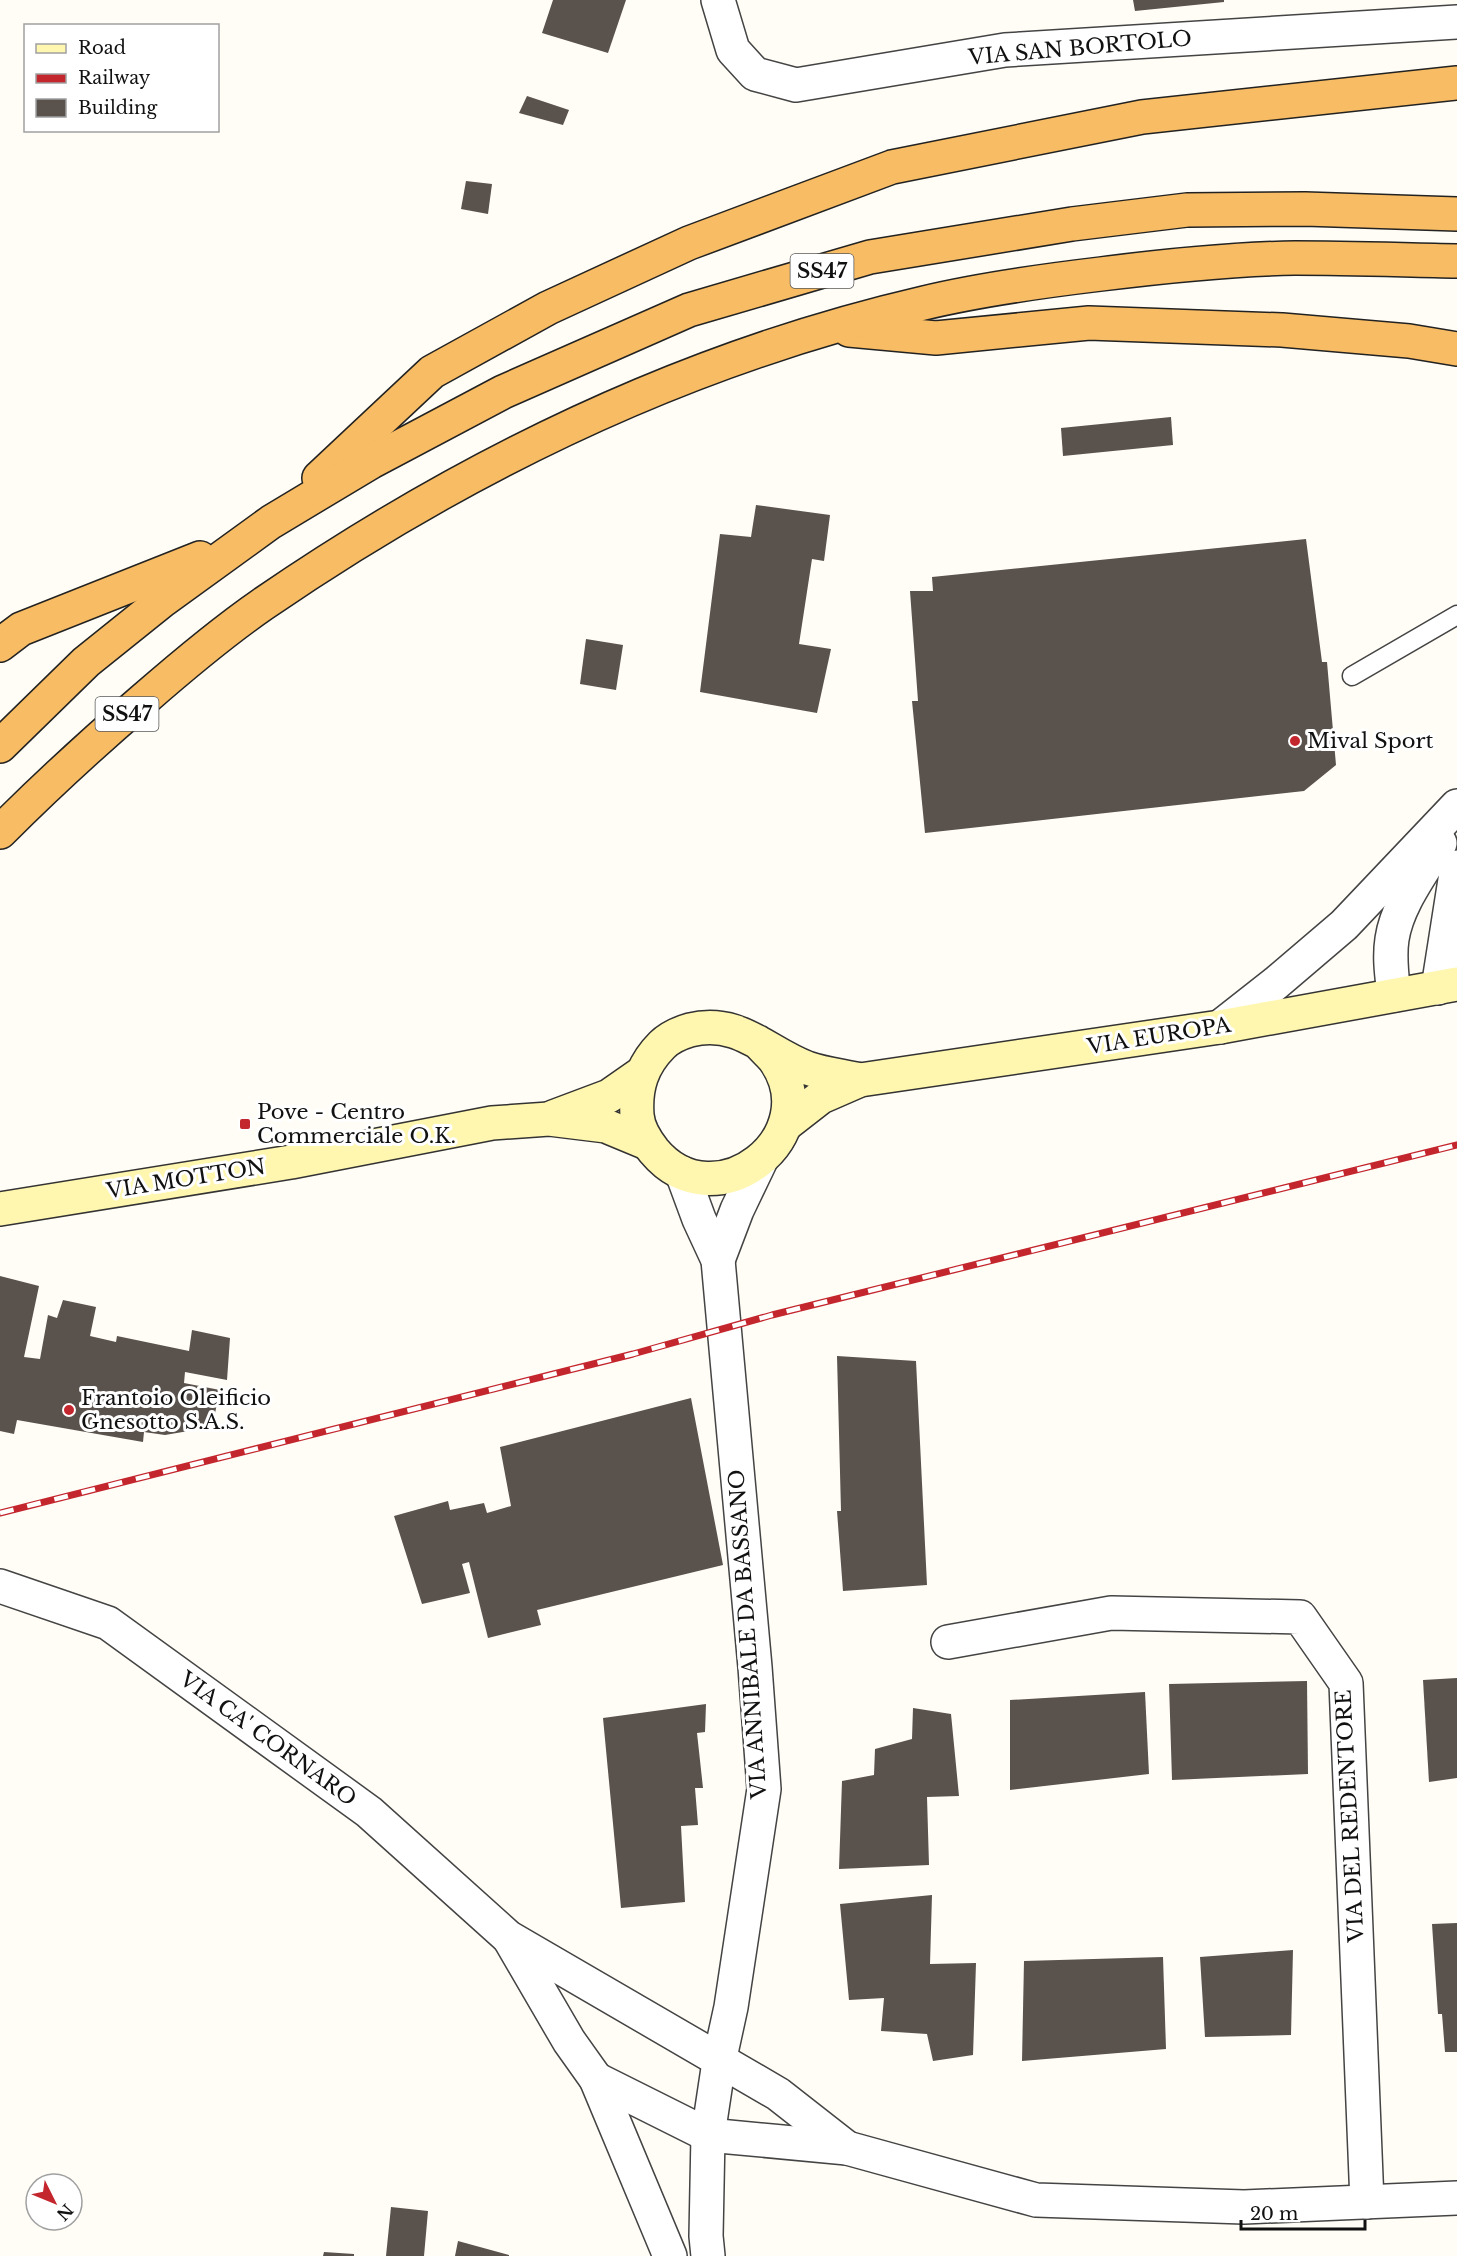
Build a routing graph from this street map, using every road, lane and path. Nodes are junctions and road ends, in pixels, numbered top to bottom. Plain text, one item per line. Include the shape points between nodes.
1 (718, 0) edge
2 (1457, 22) edge
3 (1457, 82) edge
4 (1457, 214) edge
5 (1457, 261) edge
6 (826, 328) junction
7 (1457, 349) edge
8 (271, 522) junction
9 (243, 541) junction
10 (1457, 615) edge
11 (0, 645) edge
12 (1352, 676) dead end
13 (0, 746) edge
14 (1457, 806) edge
15 (1457, 813) edge
16 (0, 832) edge
17 (1457, 867) edge
18 (1448, 986) edge
19 (1394, 995) junction
20 (1220, 1027) junction
21 (758, 1042) junction
22 (642, 1073) junction
23 (860, 1080) junction
24 (549, 1119) junction
25 (784, 1125) junction
26 (647, 1143) junction
27 (760, 1162) junction
28 (682, 1173) junction
29 (0, 1209) edge
30 (718, 1260) junction
31 (0, 1586) edge
32 (948, 1642) dead end
33 (508, 1937) junction
34 (719, 2062) junction
35 (596, 2079) junction
36 (708, 2135) junction
37 (847, 2148) junction
38 (1457, 2198) edge
39 (1367, 2202) junction
40 (670, 2256) edge
41 (708, 2256) edge

1 - 2 street, VIA SAN BORTOLO via 733,50 755,74 796,85 1005,50
3 - 8 highway via 1142,117 892,167 689,243 548,308 432,372
4 - 8 highway, SS47 via 1187,210 1072,224 870,257 689,310 503,392 371,462
5 - 6 highway, SS47 via 1293,258 1167,266 1042,281 939,300
6 - 7 highway via 936,338 1100,323 1282,330
6 - 16 highway, SS47 via 645,394 548,438 445,490 357,543 261,605 194,656
8 - 9 highway, SS47
9 - 11 highway via 21,629
9 - 13 highway, SS47 via 86,662
10 - 12 lane
14 - 20 street via 1344,925
15 - 19 street via 1397,917 1391,952
17 - 18 street
18 - 19 main road, VIA EUROPA
19 - 20 main road, VIA EUROPA
20 - 23 main road, VIA EUROPA
21 - 22 main road, VIA EUROPA via 741,1032 702,1027 666,1042
21 - 23 main road, VIA EUROPA via 807,1068
21 - 25 main road, VIA EUROPA via 774,1059 784,1081 788,1103
22 - 24 main road, VIA MOTTON via 609,1096
22 - 26 main road, VIA EUROPA via 636,1099 638,1122
23 - 25 main road, VIA EUROPA via 821,1097
24 - 26 main road, VIA MOTTON via 606,1126
24 - 29 main road, VIA MOTTON via 492,1123 291,1162
25 - 27 main road, VIA EUROPA via 775,1145
26 - 28 main road, VIA EUROPA via 662,1161
27 - 28 main road, VIA EUROPA via 724,1178
27 - 30 street, VIA ANNIBALE DA BASSANO
28 - 30 street, VIA ANNIBALE DA BASSANO
30 - 34 street, VIA ANNIBALE DA BASSANO via 764,1789
31 - 33 street, VIA CA' CORNARO via 108,1623 369,1812
32 - 39 street, VIA DEL REDENTORE via 1111,1613 1300,1617 1346,1683
33 - 34 street, VIA CA' CORNARO
33 - 35 street, VIA CA' CORNARO
34 - 36 street, VIA ANNIBALE DA BASSANO
34 - 37 street, VIA CA' CORNARO via 778,2094
35 - 36 street, VIA CA' CORNARO
35 - 40 street, VIA CA' CORNARO
36 - 37 street
36 - 41 street, VIA ANNIBALE DA BASSANO
37 - 39 street via 1036,2200 1244,2207
38 - 39 street

